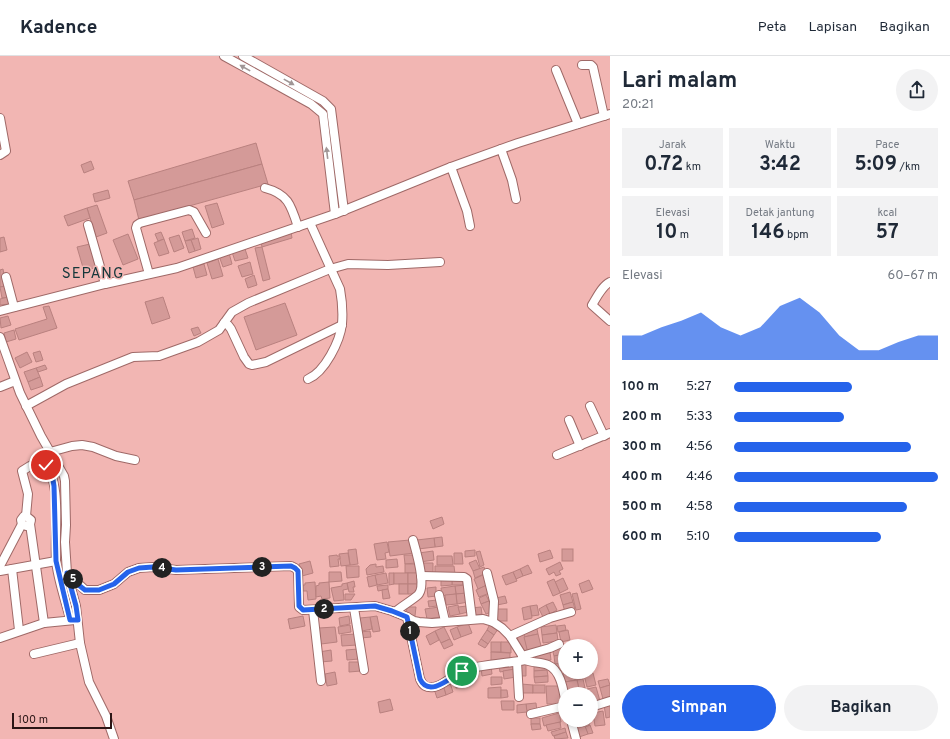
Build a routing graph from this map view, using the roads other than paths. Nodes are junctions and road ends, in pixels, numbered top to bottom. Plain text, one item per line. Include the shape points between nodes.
1 (243, 56) edge
2 (228, 57) edge
3 (582, 65) dead end
4 (556, 70) dead end
5 (607, 115) edge
6 (0, 118) edge
7 (578, 124) junction
8 (333, 126) junction
9 (324, 128) junction
10 (501, 149) junction
11 (0, 155) edge
12 (451, 167) junction
13 (340, 182) junction
14 (331, 184) junction
15 (265, 188) dead end
16 (516, 199) dead end
17 (344, 211) junction
18 (335, 214) junction
19 (310, 222) junction
20 (88, 225) dead end
21 (470, 226) dead end
22 (298, 227) junction
23 (206, 234) dead end
24 (440, 262) dead end
25 (330, 268) junction
26 (149, 274) junction
27 (6, 277) dead end
28 (610, 282) edge
29 (105, 284) junction
30 (14, 308) junction
31 (0, 311) edge
32 (610, 321) edge
33 (224, 323) junction
34 (342, 325) junction
35 (0, 337) edge
36 (308, 379) dead end
37 (15, 380) junction
38 (0, 386) edge
39 (26, 406) junction
40 (590, 406) dead end
41 (569, 420) dead end
42 (607, 435) edge
43 (580, 446) junction
44 (50, 452) junction
45 (557, 455) dead end
46 (135, 460) dead end
47 (26, 524) junction
48 (413, 540) dead end
49 (56, 561) junction
50 (36, 564) junction
51 (0, 566) edge
52 (12, 569) junction
53 (0, 571) edge
54 (67, 573) junction
55 (487, 573) dead end
56 (420, 576) junction
57 (439, 595) dead end
58 (354, 608) junction
59 (313, 610) junction
60 (395, 612) junction
61 (571, 612) dead end
62 (407, 617) junction
63 (472, 619) junction
64 (74, 620) junction
65 (445, 621) junction
66 (493, 622) junction
67 (44, 623) junction
68 (19, 630) junction
69 (510, 636) junction
70 (0, 638) edge
71 (80, 643) junction
72 (558, 644) edge
73 (34, 654) dead end
74 (522, 659) junction
75 (364, 670) dead end
76 (321, 681) dead end
77 (562, 687) edge
78 (519, 697) dead end
79 (610, 701) edge
80 (598, 705) edge
81 (558, 708) edge
82 (531, 714) dead end
83 (573, 727) edge
84 (114, 739) edge
85 (576, 739) edge

1 -> 8 street via 327,104 331,109
9 -> 2 street via 323,114 317,108
3 - 5 street via 593,67
4 - 7 street
5 - 7 street
6 - 11 street via 6,151
7 - 10 street
8 - 9 street
8 - 13 street
14 -> 9 street
10 - 12 street
10 - 16 street
12 - 17 street
12 - 21 street
13 - 14 street
13 - 17 street
14 - 18 street
15 - 22 street via 280,193 286,199
17 - 18 street
18 - 19 street
19 - 22 street
19 - 25 street
20 - 29 street
22 - 26 street via 176,268
23 - 26 street via 194,212 189,210 140,222 136,228
24 - 25 street via 348,264
25 - 33 street via 248,303 232,312
25 - 34 street via 340,289
26 - 29 street
27 - 30 street
28 - 32 street via 592,304
29 - 30 street
30 - 31 street
33 - 34 street via 231,329 244,358 252,365 266,362
33 - 39 street via 219,330 198,342 162,355 133,357 66,384
34 - 36 street via 328,360 320,371
35 - 37 street
37 - 38 street
37 - 39 street
39 - 44 street
40 - 42 street
41 - 43 street
42 - 43 street
43 - 45 street
44 - 46 street via 82,445
44 - 54 street via 65,481
47 - 49 street via 31,520 26,516 28,494 22,471 43,462 54,486
47 - 50 street
47 - 51 street
48 - 56 street
49 - 50 street
49 - 64 street
50 - 52 street
50 - 67 street
52 - 53 street
52 - 68 street
54 - 59 street via 85,590 99,590 139,568 176,570 291,566 298,571 299,606 303,610
54 - 64 street via 76,606
55 - 66 street via 494,601
56 - 60 street via 422,585 419,594
56 - 63 street via 465,578 468,581
57 - 65 street
58 - 59 street
58 - 60 street via 375,606
58 - 75 street
59 - 76 street
60 - 62 street
61 - 69 street via 550,618
62 - 65 street via 419,622
62 - 74 street via 420,679 426,687 441,685 462,671 475,667
63 - 65 street
63 - 66 street via 483,618
64 - 67 street
64 - 71 street
66 - 69 street
67 - 68 street
68 - 70 street
69 - 74 street
71 - 73 street
71 - 84 street via 89,682 108,720
72 - 74 street
74 - 77 street via 552,668
74 - 78 street
79 - 80 street
81 - 82 street
83 - 85 street

